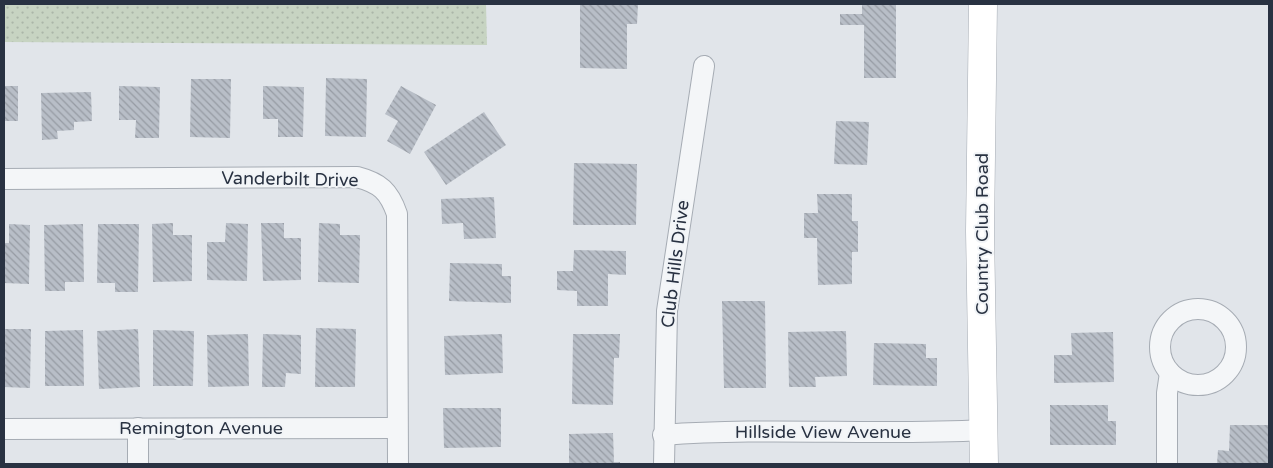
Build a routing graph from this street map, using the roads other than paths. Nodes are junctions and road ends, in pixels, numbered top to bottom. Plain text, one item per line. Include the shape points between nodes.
1 (983, 4) edge
2 (704, 66) dead end
3 (4, 179) edge
4 (1170, 373) dead end
5 (138, 428) junction
6 (398, 428) junction
7 (4, 429) edge
8 (983, 430) junction
9 (663, 435) junction
10 (138, 464) edge
11 (398, 464) edge
12 (664, 464) edge
13 (984, 464) edge
14 (1167, 464) edge

1 - 8 street, Country Club Road via 980,231
2 - 9 street, Club Hills Drive via 667,311
3 - 6 street, Vanderbilt Drive via 356,177 384,189 397,214
4 - 14 street
5 - 6 street, Remington Avenue
5 - 7 street, Remington Avenue
5 - 10 street
6 - 11 street, Vanderbilt Drive
8 - 9 street, Hillside View Avenue
8 - 13 street, Country Club Road
9 - 12 street, Club Hills Drive

